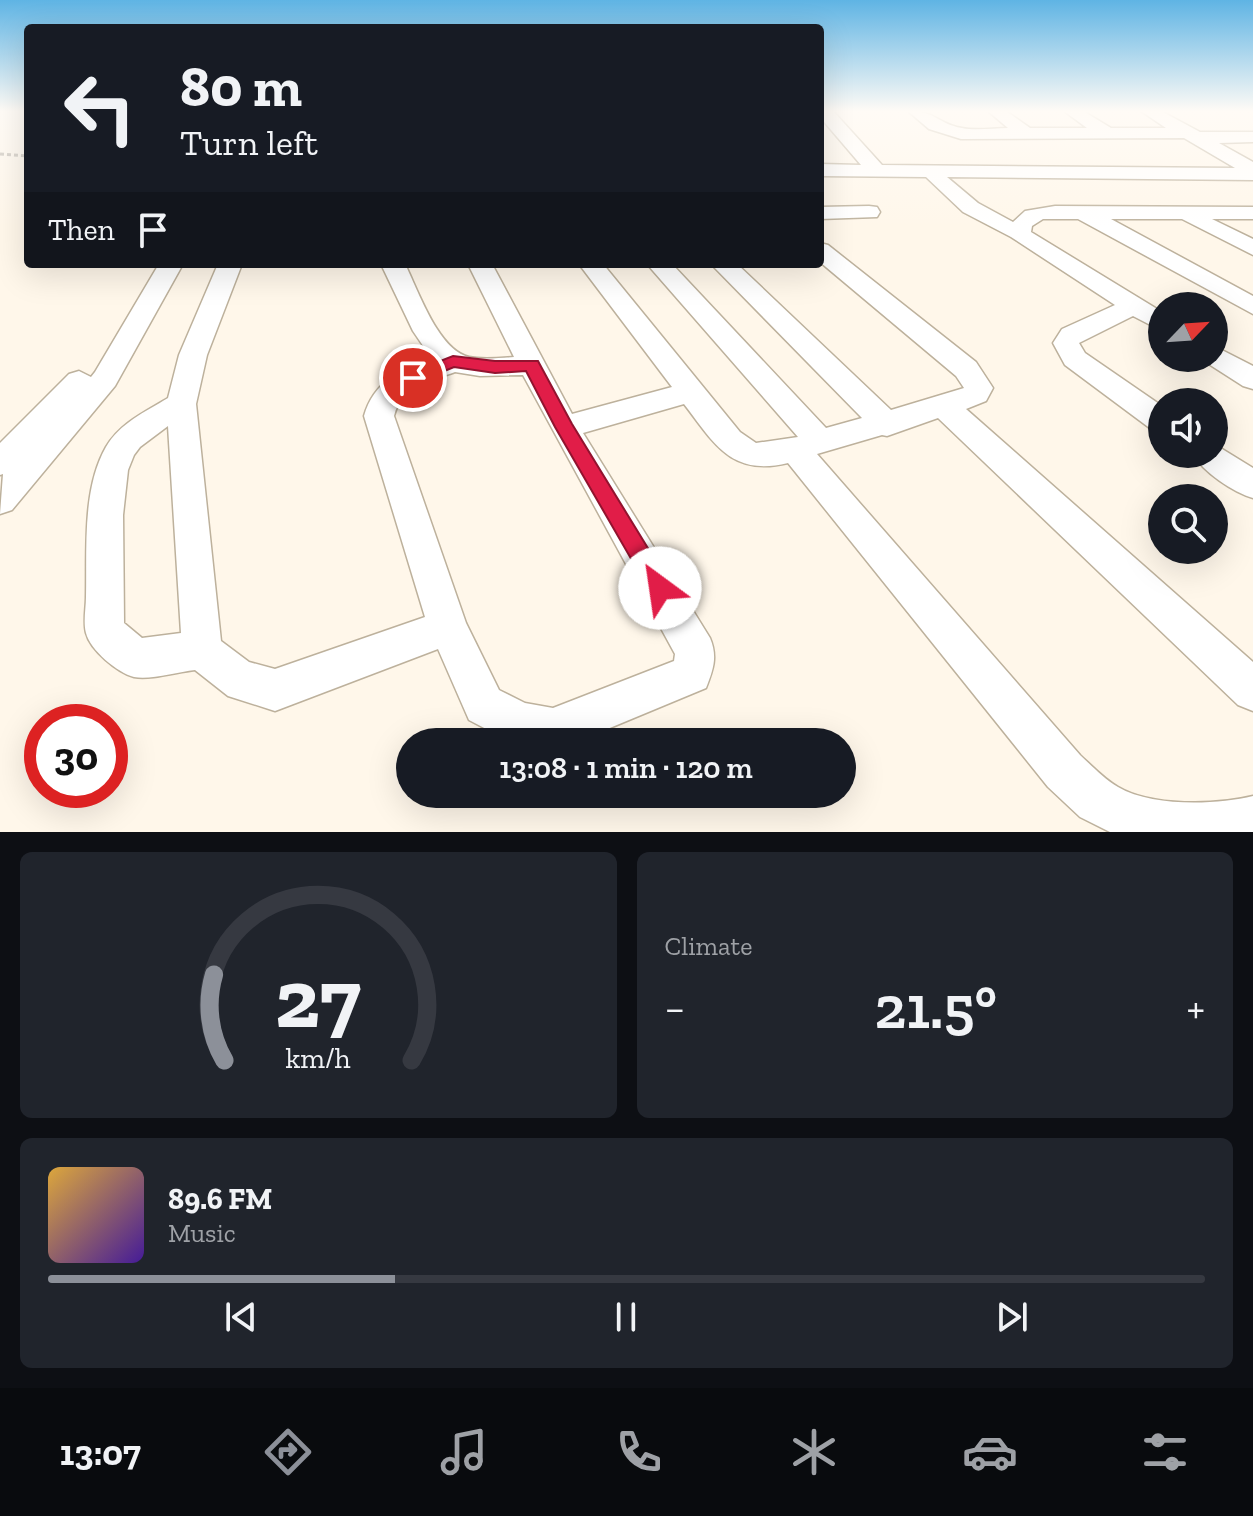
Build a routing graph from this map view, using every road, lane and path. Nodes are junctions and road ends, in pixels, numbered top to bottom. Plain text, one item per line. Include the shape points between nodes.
1 (858, 150) edge
2 (1216, 150) edge
3 (0, 154) edge
4 (24, 156) edge
5 (824, 170) edge
6 (876, 170) junction
7 (931, 171) junction
8 (1253, 172) edge
9 (1081, 211) junction
10 (869, 212) dead end
11 (824, 213) edge
12 (1253, 213) edge
13 (1186, 214) junction
14 (1019, 232) junction
15 (1253, 248) edge
16 (824, 253) edge
17 (169, 268) edge
18 (228, 268) edge
19 (395, 268) edge
20 (482, 268) edge
21 (594, 268) edge
22 (662, 268) edge
23 (727, 268) edge
24 (1134, 306) junction
25 (1253, 306) edge
26 (1148, 314) edge
27 (136, 322) junction
28 (453, 362) junction
29 (1228, 364) edge
30 (532, 365) junction
31 (1253, 379) edge
32 (690, 392) junction
33 (181, 404) junction
34 (943, 405) junction
35 (1148, 411) edge
36 (887, 425) junction
37 (564, 427) junction
38 (808, 446) junction
39 (0, 463) edge
40 (1228, 467) edge
41 (1253, 485) edge
42 (0, 500) edge
43 (448, 627) junction
44 (202, 650) junction
45 (1253, 690) edge
46 (1253, 820) edge

1 - 6 street
2 - 8 street
3 - 4 path
5 - 6 street
6 - 7 street
7 - 8 street
7 - 14 street via 975,211
9 - 13 street
9 - 14 street via 1026,217
9 - 25 street
10 - 11 street
12 - 13 street
13 - 15 street
14 - 24 street
16 - 34 street via 976,381 976,394
17 - 27 street
18 - 33 street via 193,355
19 - 28 street via 433,342
20 - 30 street
21 - 32 street
22 - 38 street
23 - 36 street
24 - 26 street
24 - 35 street via 1071,335 1066,343 1075,359
27 - 39 street
27 - 42 street via 105,379
28 - 30 street
28 - 43 street via 393,386 381,400 379,416
29 - 31 street
30 - 37 street
32 - 37 street
32 - 38 street via 745,453
33 - 44 street
33 - 44 street via 118,453 108,491 105,632 136,658
34 - 36 street
34 - 45 street
36 - 38 street
37 - 43 street via 696,652 691,674 553,730 520,724 484,705
38 - 46 street via 1064,771 1103,804 1199,831 1239,827
40 - 41 street
43 - 44 street via 275,690 249,686

